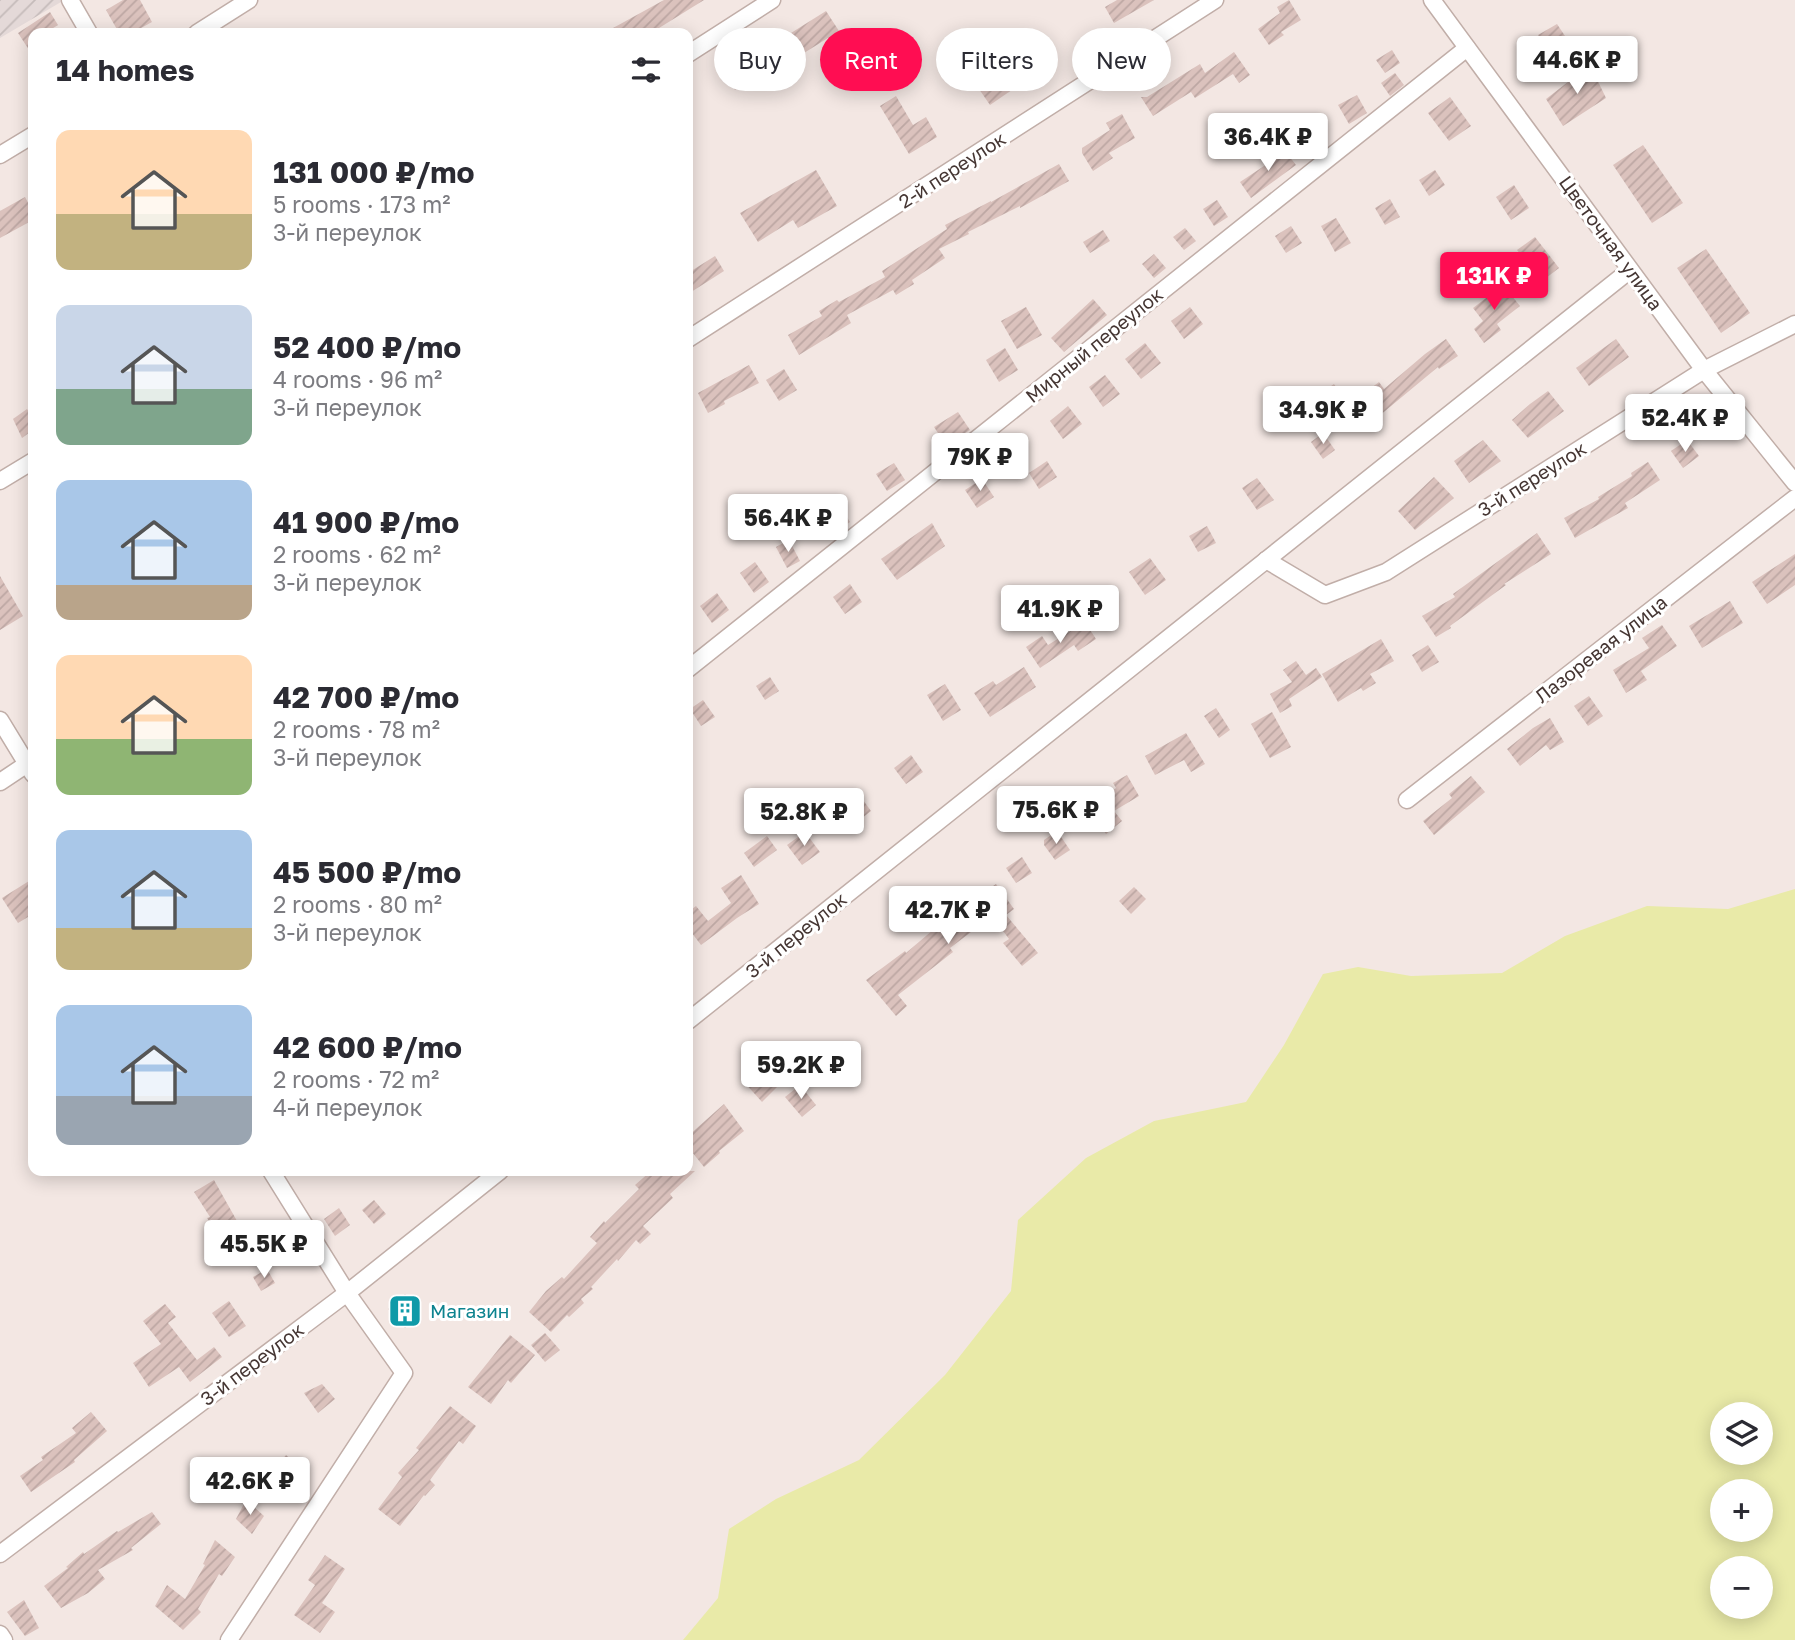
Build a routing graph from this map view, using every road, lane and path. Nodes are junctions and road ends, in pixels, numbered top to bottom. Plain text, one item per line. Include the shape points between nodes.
1 (69, 0) edge
2 (249, 0) edge
3 (772, 0) edge
4 (1215, 0) edge
5 (1432, 0) edge
6 (86, 28) edge
7 (205, 28) edge
8 (1467, 48) junction
9 (693, 51) edge
10 (28, 138) edge
11 (0, 155) edge
12 (1630, 270) junction
13 (1795, 324) edge
14 (693, 336) edge
15 (1704, 370) junction
16 (28, 464) edge
17 (0, 481) edge
18 (1795, 483) edge
19 (1795, 498) edge
20 (1266, 560) junction
21 (693, 664) edge
22 (0, 720) edge
23 (28, 762) edge
24 (28, 768) edge
25 (0, 782) edge
26 (1407, 800) dead end
27 (693, 1017) edge
28 (274, 1176) edge
29 (494, 1176) edge
30 (347, 1293) junction
31 (0, 1553) edge
32 (0, 1634) edge
33 (4, 1640) edge
34 (229, 1640) edge

1 - 6 street
2 - 7 street
3 - 9 street
4 - 14 street, 2-й переулок
5 - 8 street, Цветочная улица
8 - 12 street, Цветочная улица
8 - 21 street, Мирный переулок
10 - 11 street
12 - 15 street, Цветочная улица
12 - 20 street, 3-й переулок
13 - 15 street, 3-й переулок
15 - 18 street, Цветочная улица
15 - 20 street, 3-й переулок via 1386,572 1325,595
16 - 17 street
19 - 26 street, Лазоревая улица
20 - 27 street, 3-й переулок
22 - 23 street
24 - 25 street
28 - 30 street
29 - 30 street, 3-й переулок
30 - 31 street, 3-й переулок
30 - 34 street via 404,1373
32 - 33 street

